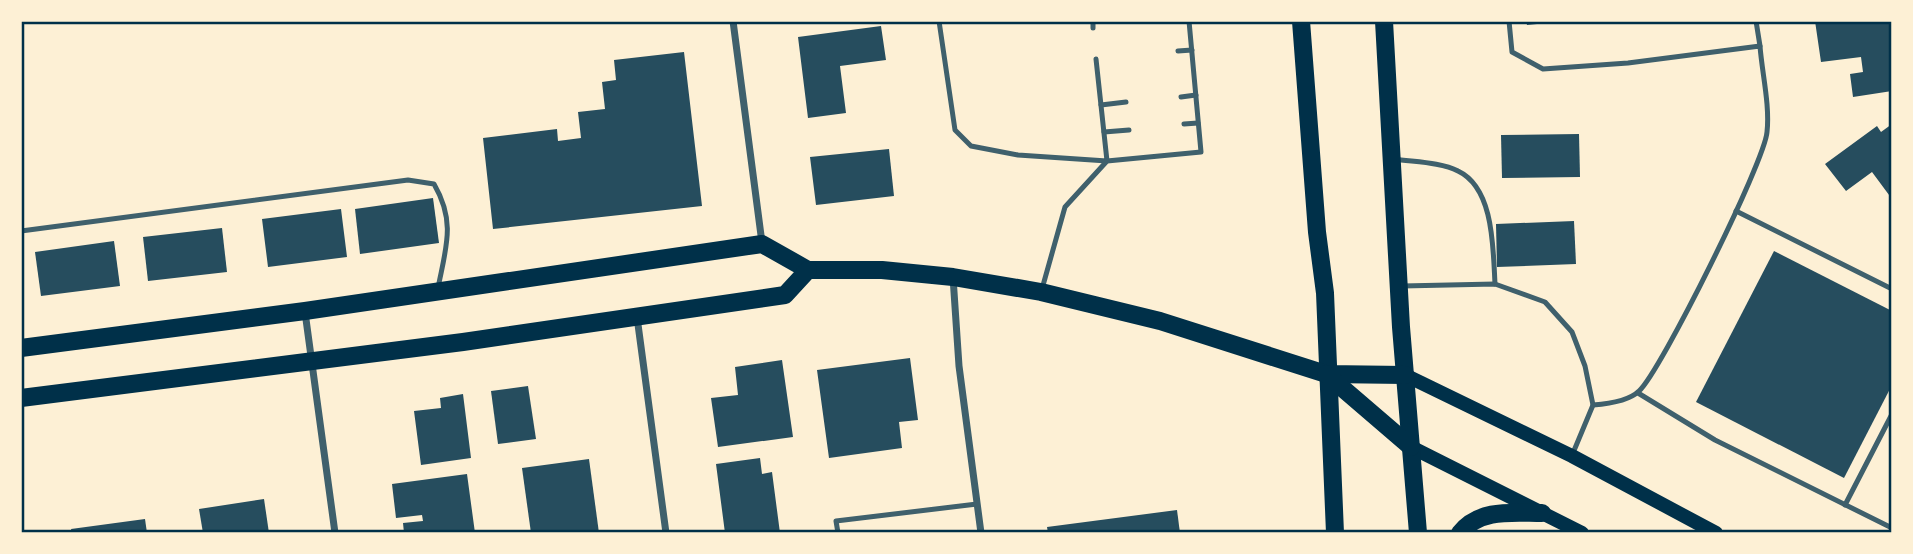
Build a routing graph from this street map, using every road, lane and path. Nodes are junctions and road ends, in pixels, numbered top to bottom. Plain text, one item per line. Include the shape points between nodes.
1 (733, 21) edge
2 (939, 21) edge
3 (1189, 21) edge
4 (1301, 21) edge
5 (1384, 21) edge
6 (1509, 21) edge
7 (1756, 21) edge
8 (1759, 46) junction
9 (1192, 50) junction
10 (1178, 51) dead end
11 (1097, 59) dead end
12 (1196, 95) junction
13 (1181, 97) dead end
14 (1126, 102) dead end
15 (1101, 105) junction
16 (1198, 123) junction
17 (1184, 124) dead end
18 (1129, 130) dead end
19 (1104, 132) junction
20 (1394, 159) junction
21 (1107, 161) junction
22 (1736, 211) junction
23 (21, 231) edge
24 (762, 244) junction
25 (808, 270) junction
26 (953, 277) junction
27 (1495, 284) junction
28 (1400, 286) junction
29 (1892, 289) edge
30 (438, 292) junction
31 (1041, 292) junction
32 (305, 312) junction
33 (637, 316) junction
34 (21, 348) edge
35 (312, 360) junction
36 (1326, 374) junction
37 (1405, 375) junction
38 (1638, 393) junction
39 (21, 398) edge
40 (1593, 405) junction
41 (1892, 414) edge
42 (1411, 447) junction
43 (1572, 456) junction
44 (977, 504) junction
45 (1845, 505) junction
46 (1542, 513) junction
47 (1892, 528) edge
48 (335, 533) edge
49 (666, 533) edge
50 (838, 533) edge
51 (981, 533) edge
52 (1335, 533) edge
53 (1418, 533) edge
54 (1460, 533) edge
55 (1582, 533) edge
56 (1716, 533) edge

1 - 24 street
2 - 21 lane via 955,130 971,146 1018,155
3 - 9 lane
4 - 36 main road via 1325,293
5 - 20 main road
6 - 8 lane via 1512,52 1543,69
7 - 8 lane
8 - 22 lane via 1768,133
9 - 10 lane
9 - 12 lane
11 - 15 lane
12 - 13 lane
12 - 16 lane
14 - 15 lane
15 - 19 lane
16 - 17 lane
16 - 21 lane via 1201,152
18 - 19 lane
19 - 21 lane
20 - 27 lane via 1457,170 1477,184 1486,206
20 - 28 main road
21 - 31 lane via 1065,207
22 - 29 lane
22 - 38 lane via 1669,346
23 - 30 lane via 408,180 434,184 445,203 450,222
24 - 25 main road
24 - 30 main road
25 - 26 main road via 882,270
25 - 33 main road via 785,295
26 - 31 main road
26 - 44 street
27 - 28 lane
27 - 40 lane via 1545,302 1572,332
28 - 37 main road
30 - 32 main road
31 - 36 main road via 1160,321
32 - 34 main road
32 - 35 street
33 - 35 main road
33 - 49 street
35 - 39 main road
35 - 48 street
36 - 37 main road
36 - 42 main road
36 - 52 main road
37 - 42 main road
37 - 43 main road
38 - 40 lane
38 - 45 lane via 1714,440
40 - 43 lane
41 - 45 lane
42 - 46 main road
42 - 53 main road
43 - 56 main road
44 - 50 lane via 836,521
44 - 51 street
45 - 47 lane
46 - 54 main road via 1482,515
46 - 55 main road

